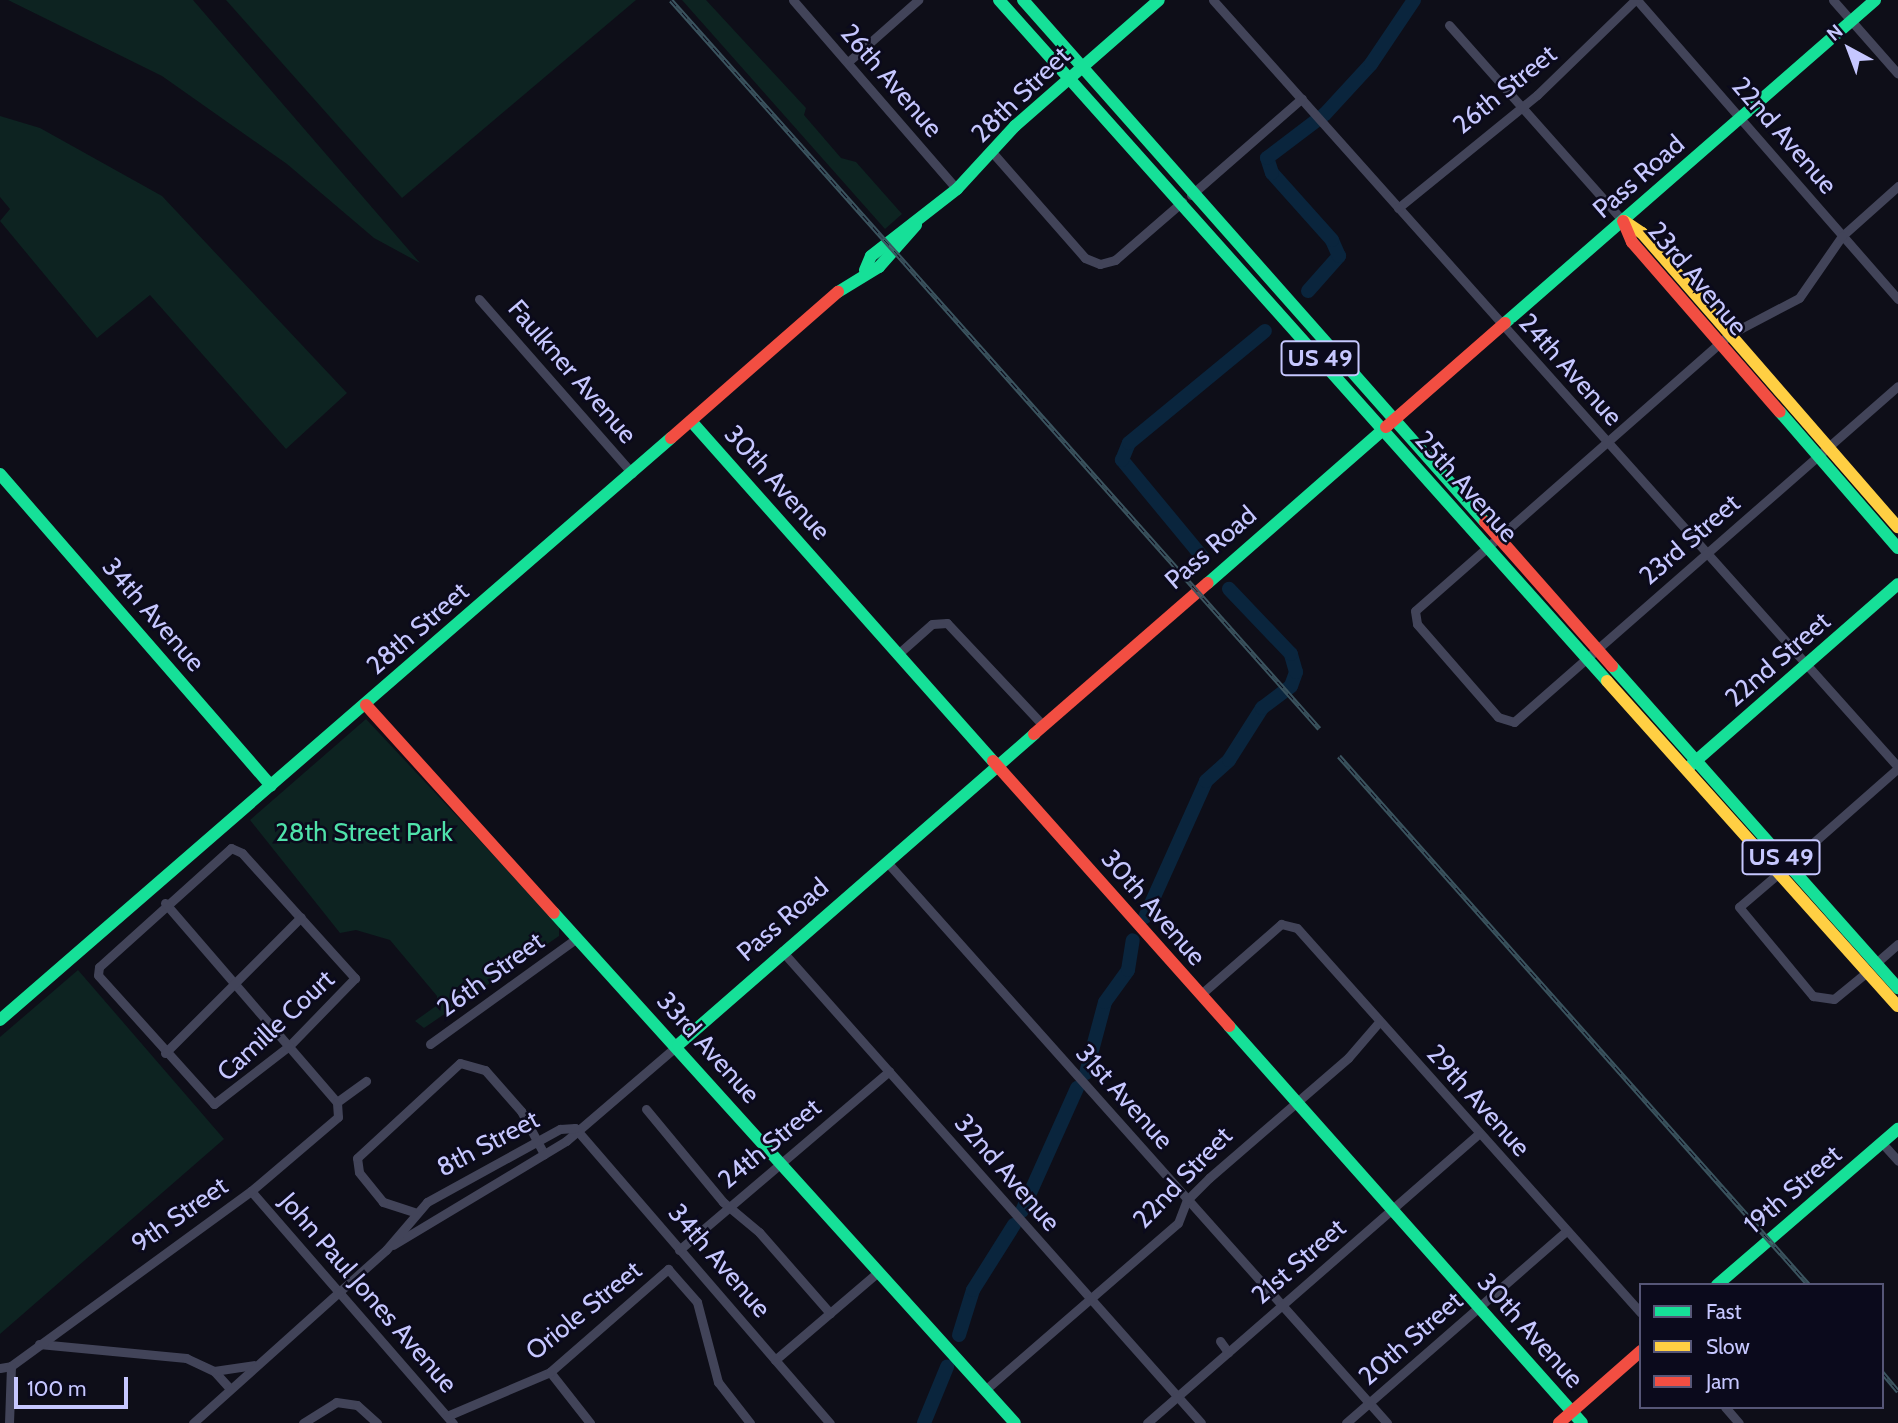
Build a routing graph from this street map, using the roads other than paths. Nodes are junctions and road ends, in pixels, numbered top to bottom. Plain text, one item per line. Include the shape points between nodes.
1 (793, 0) edge
2 (918, 0) edge
3 (999, 0) edge
4 (1023, 0) edge
5 (1159, 0) edge
6 (1213, 0) edge
7 (1636, 0) edge
8 (1833, 0) edge
9 (1875, 0) edge
10 (1851, 21) junction
11 (1449, 25) dead end
12 (848, 62) junction
13 (1080, 69) junction
14 (1898, 74) edge
15 (1070, 77) junction
16 (1305, 102) junction
17 (1523, 104) junction
18 (1740, 118) junction
19 (992, 152) junction
20 (1898, 186) edge
21 (957, 189) junction
22 (1187, 198) junction
23 (1398, 208) junction
24 (1623, 221) junction
25 (1842, 236) junction
26 (479, 299) dead end
27 (1898, 299) edge
28 (1502, 327) junction
29 (1730, 334) junction
30 (1720, 343) junction
31 (1898, 386) edge
32 (691, 421) junction
33 (1389, 425) junction
34 (1606, 442) junction
35 (1828, 447) junction
36 (1818, 456) junction
37 (632, 473) junction
38 (0, 474) edge
39 (1898, 527) edge
40 (1493, 542) junction
41 (1898, 548) edge
42 (1708, 552) junction
43 (1898, 584) edge
44 (1592, 653) junction
45 (898, 654) junction
46 (1807, 664) junction
47 (366, 705) junction
48 (1042, 724) junction
49 (996, 764) junction
50 (1692, 765) junction
51 (1898, 768) edge
52 (271, 786) junction
53 (886, 860) junction
54 (1784, 869) junction
55 (164, 903) junction
56 (301, 917) junction
57 (577, 938) junction
58 (1898, 944) edge
59 (782, 951) junction
60 (1872, 967) junction
61 (236, 983) junction
62 (1898, 988) edge
63 (1200, 995) junction
64 (1898, 1006) edge
65 (0, 1020) edge
66 (1379, 1022) junction
67 (430, 1044) dead end
68 (678, 1045) junction
69 (289, 1046) junction
70 (165, 1053) junction
71 (888, 1072) junction
72 (366, 1081) dead end
73 (337, 1102) junction
74 (1296, 1104) junction
75 (646, 1108) dead end
76 (575, 1128) junction
77 (1898, 1129) edge
78 (1479, 1133) junction
79 (537, 1142) junction
80 (1882, 1143) junction
81 (544, 1154) junction
82 (1898, 1161) edge
83 (780, 1163) junction
84 (477, 1174) junction
85 (485, 1188) junction
86 (251, 1191) junction
87 (1187, 1200) junction
88 (728, 1207) junction
89 (1391, 1210) junction
90 (417, 1213) junction
91 (1566, 1231) junction
92 (386, 1250) junction
93 (680, 1250) junction
94 (878, 1272) junction
95 (1719, 1283) edge
96 (338, 1293) junction
97 (1087, 1296) junction
98 (1281, 1306) junction
99 (1479, 1308) junction
100 (1639, 1311) edge
101 (830, 1313) junction
102 (1220, 1341) dead end
103 (38, 1344) junction
104 (1228, 1352) junction
105 (1639, 1353) edge
106 (775, 1360) junction
107 (259, 1363) junction
108 (11, 1366) junction
109 (0, 1368) edge
110 (214, 1371) junction
111 (550, 1372) junction
112 (230, 1389) junction
113 (985, 1390) junction
114 (1177, 1397) junction
115 (1369, 1403) junction
116 (1727, 1409) edge
117 (1572, 1412) junction
118 (450, 1420) edge
119 (9, 1423) edge
120 (193, 1423) edge
121 (303, 1423) edge
122 (377, 1423) edge
123 (590, 1423) edge
124 (750, 1423) edge
125 (830, 1423) edge
126 (1015, 1423) edge
127 (1147, 1423) edge
128 (1201, 1423) edge
129 (1346, 1423) edge
130 (1387, 1423) edge
131 (1559, 1423) edge
132 (1582, 1423) edge
133 (1739, 1423) edge

1 - 12 street, 26th Avenue
2 - 12 street
3 - 15 main road, 25th Avenue / US 49
4 - 13 main road, 25th Avenue / US 49
5 - 13 main road, 28th Street
6 - 16 street, 24th Avenue
7 - 17 street, 26th Street
7 - 18 street, 22nd Avenue
8 - 10 street
9 - 10 main road, Pass Road
10 - 14 street
10 - 18 main road, Pass Road
11 - 17 street
12 - 21 street, 26th Avenue
13 - 15 main road, 28th Street
13 - 22 main road, 25th Avenue / US 49
15 - 19 main road, 28th Street
15 - 22 main road, 25th Avenue / US 49
16 - 22 street
16 - 23 street, 24th Avenue
17 - 23 street, 26th Street
17 - 24 street
18 - 24 main road, Pass Road
18 - 25 street, 22nd Avenue
19 - 21 main road, 28th Street
19 - 22 street via 1085,258 1100,264 1115,260
20 - 25 street
21 - 32 main road, 28th Street via 871,256 865,270
22 - 33 main road, 25th Avenue / US 49
23 - 28 street, 24th Avenue
24 - 28 main road, Pass Road
24 - 29 main road, 23rd Avenue via 1642,233
24 - 30 main road, 23rd Avenue via 1632,242
25 - 27 street, 22nd Avenue
25 - 29 street via 1799,298
26 - 37 street, Faulkner Avenue
28 - 33 main road, Pass Road
28 - 34 street, 24th Avenue
29 - 30 street
29 - 35 main road, 23rd Avenue
30 - 34 street
30 - 36 main road, 23rd Avenue
31 - 35 street, 23rd Street
32 - 37 main road, 28th Street
32 - 45 main road, 30th Avenue
33 - 40 main road, 25th Avenue / US 49
33 - 48 main road, Pass Road
34 - 40 street
34 - 42 street, 24th Avenue
35 - 36 street, 23rd Street
35 - 39 main road, 23rd Avenue
36 - 41 main road, 23rd Avenue
36 - 42 street, 23rd Street
37 - 47 main road, 28th Street
38 - 52 main road, 34th Avenue
40 - 44 main road, 25th Avenue / US 49
40 - 44 street, 23rd Street via 1414,617 1507,722
42 - 44 street, 23rd Street
42 - 46 street, 24th Avenue
43 - 46 main road, 22nd Street
44 - 50 main road, 25th Avenue / US 49
45 - 48 street via 932,624 947,623
45 - 49 main road, 30th Avenue
46 - 50 main road, 22nd Street
46 - 51 street, 24th Avenue
47 - 52 main road, 28th Street
47 - 57 main road, 33rd Avenue
48 - 49 main road, Pass Road
49 - 53 main road, Pass Road
49 - 63 main road, 30th Avenue
50 - 54 main road, 25th Avenue / US 49
51 - 54 street
52 - 65 main road, 28th Street
53 - 59 main road, Pass Road
53 - 87 street, 31st Avenue
54 - 60 main road, 25th Avenue / US 49
54 - 60 street via 1739,907 1813,996 1833,999
55 - 56 street, Camille Court via 224,852 238,849
55 - 61 street
55 - 70 street, Camille Court via 102,958 98,975
56 - 61 street
56 - 69 street, Camille Court via 355,978
57 - 67 street, 26th Street
57 - 68 main road, 33rd Avenue
58 - 60 street
59 - 68 main road, Pass Road
59 - 71 street, 32nd Avenue
60 - 62 main road, 25th Avenue / US 49
60 - 64 main road, 25th Avenue / US 49
61 - 69 street
61 - 70 street
63 - 66 street, 29th Avenue via 1281,924 1297,928
63 - 74 main road, 30th Avenue
66 - 74 street, 22nd Street
66 - 78 street, 29th Avenue
68 - 76 street, Pass Road
68 - 83 main road, 33rd Avenue
69 - 70 street, Camille Court via 222,1104 207,1102
69 - 73 street
71 - 83 street, 24th Street
71 - 97 street, 32nd Avenue
72 - 73 street, 9th Street
73 - 86 street, 9th Street via 338,1117
74 - 87 street, 22nd Street
74 - 89 main road, 30th Avenue
75 - 88 street
76 - 79 street, 8th Street
76 - 81 street, 8th Street
76 - 93 street, 34th Avenue
77 - 80 main road, 19th Street
78 - 89 street, 21st Street
78 - 91 street, 29th Avenue
79 - 81 street
79 - 84 street, 8th Street
79 - 90 street via 521,1111 476,1064 460,1063 357,1158 359,1172 383,1202
80 - 82 street
80 - 95 main road, 19th Street
81 - 85 street, 8th Street
83 - 88 street, 24th Street
83 - 94 main road, 33rd Avenue
84 - 85 street
84 - 90 street, 8th Street
85 - 92 street, 8th Street
86 - 96 street, John Paul Jones Avenue
86 - 103 street, 9th Street
87 - 97 street, 22nd Street via 1178,1223
87 - 98 street, 31st Avenue
88 - 93 street, 24th Street
88 - 101 street via 759,1232
89 - 98 street, 21st Street
89 - 99 main road, 30th Avenue
90 - 92 street, 8th Street
91 - 99 street, 20th Street
91 - 100 street, 29th Avenue
92 - 96 street, 8th Street
93 - 106 street, 34th Avenue
94 - 101 street
94 - 113 main road, 33rd Avenue
96 - 107 street, 8th Street
96 - 118 street, John Paul Jones Avenue
97 - 113 street, 22nd Street
97 - 114 street, 32nd Avenue
98 - 104 street, 21st Street
98 - 115 street, 31st Avenue
99 - 115 street, 20th Street
99 - 117 main road, 30th Avenue
101 - 106 street
102 - 104 street
103 - 108 street, 9th Street
103 - 110 street via 172,1356
104 - 114 street, 21st Street
105 - 117 main road
106 - 125 street, 34th Avenue
107 - 110 street
107 - 112 street, 8th Street
108 - 109 street, 9th Street
108 - 119 street
110 - 112 street
111 - 118 street, Oriole Street
111 - 123 street
111 - 124 street, Oriole Street via 668,1269 696,1302 718,1382
112 - 120 street, 8th Street
113 - 126 main road, 33rd Avenue
114 - 127 street, 21st Street
114 - 128 street, 32nd Avenue
115 - 129 street, 20th Street
115 - 130 street, 31st Avenue
116 - 133 street
117 - 131 main road
117 - 132 main road, 30th Avenue
121 - 122 street via 336,1402 357,1405

